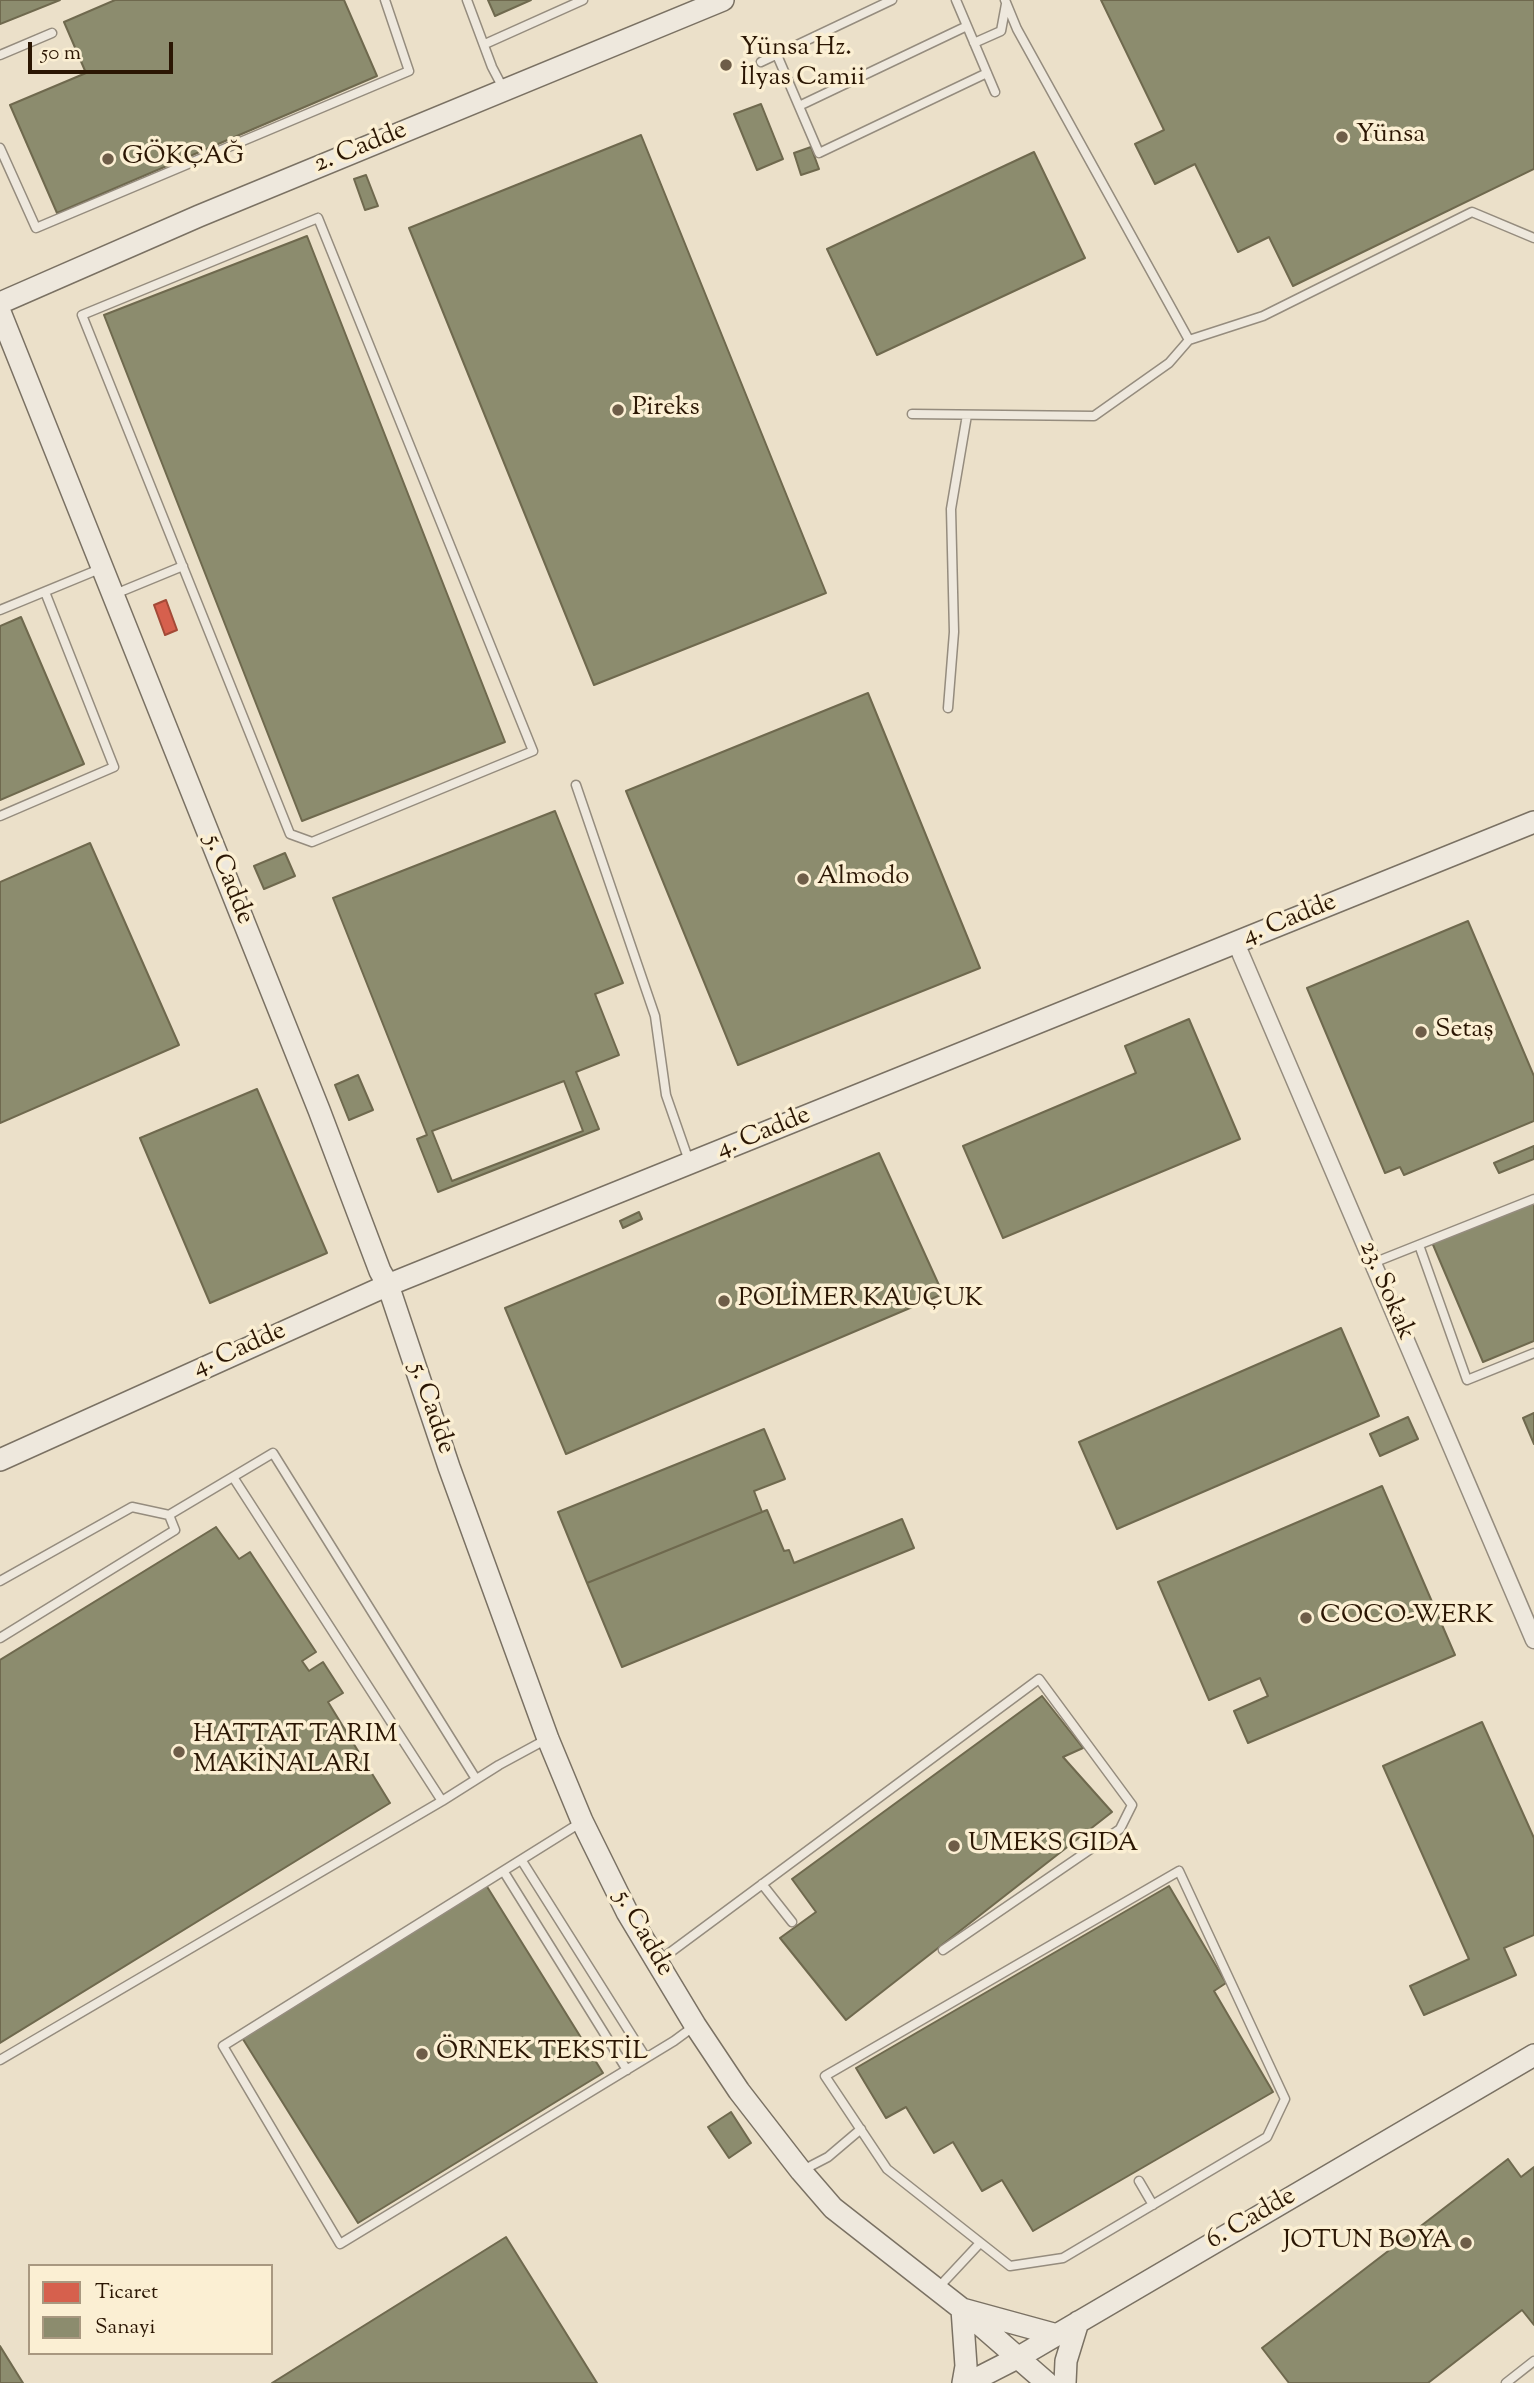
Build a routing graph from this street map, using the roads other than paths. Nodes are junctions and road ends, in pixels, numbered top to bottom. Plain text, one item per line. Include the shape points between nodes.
1 (385, 0) edge
2 (467, 0) edge
3 (583, 0) edge
4 (723, 0) edge
5 (892, 0) edge
6 (956, 0) edge
7 (1006, 0) edge
8 (967, 26) junction
9 (52, 33) dead end
10 (974, 43) junction
11 (485, 44) junction
12 (0, 55) edge
13 (777, 55) junction
14 (761, 62) dead end
15 (987, 73) junction
16 (504, 90) junction
17 (995, 92) dead end
18 (799, 106) junction
19 (0, 148) edge
20 (1534, 238) edge
21 (0, 303) edge
22 (0, 312) edge
23 (1189, 340) junction
24 (912, 414) dead end
25 (967, 415) junction
26 (183, 566) junction
27 (102, 568) junction
28 (45, 592) junction
29 (113, 595) junction
30 (0, 610) edge
31 (948, 708) dead end
32 (576, 785) dead end
33 (0, 816) edge
34 (1534, 822) edge
35 (1236, 943) junction
36 (690, 1163) junction
37 (1534, 1199) edge
38 (1419, 1245) junction
39 (1373, 1263) junction
40 (388, 1285) junction
41 (1534, 1353) edge
42 (0, 1460) edge
43 (233, 1476) junction
44 (170, 1515) junction
45 (0, 1581) edge
46 (0, 1638) edge
47 (1534, 1640) edge
48 (548, 1739) junction
49 (476, 1780) junction
50 (442, 1801) junction
51 (582, 1821) junction
52 (522, 1861) junction
53 (505, 1872) junction
54 (762, 1884) junction
55 (792, 1922) dead end
56 (943, 1950) dead end
57 (657, 1962) junction
58 (695, 2025) junction
59 (1534, 2055) edge
60 (646, 2058) junction
61 (0, 2060) edge
62 (627, 2070) junction
63 (861, 2129) junction
64 (801, 2171) junction
65 (1139, 2181) dead end
66 (1153, 2205) junction
67 (980, 2243) junction
68 (936, 2291) junction
69 (962, 2309) junction
70 (1078, 2322) junction
71 (1057, 2335) junction
72 (1019, 2357) junction
73 (1534, 2361) edge
74 (966, 2383) edge
75 (1047, 2383) edge
76 (1065, 2383) edge
77 (1506, 2383) edge

1 - 19 lane via 409,71 36,228
2 - 11 lane
3 - 11 lane
4 - 16 street, 2. Cadde
5 - 13 lane
6 - 8 lane
7 - 10 lane via 1000,31
7 - 23 lane via 1017,29
8 - 10 lane
8 - 18 lane
9 - 12 lane
10 - 15 lane
11 - 16 lane
13 - 14 lane
13 - 18 lane
15 - 17 lane
15 - 18 lane via 819,152
16 - 21 street, 2. Cadde
20 - 23 lane via 1472,212 1263,316
22 - 27 street, 5. Cadde
23 - 25 lane via 1169,363 1094,416
24 - 25 lane
25 - 31 lane via 951,509 954,632
26 - 26 lane via 290,834 312,842 533,751 318,218 82,315
26 - 29 lane
27 - 28 lane
27 - 29 street, 5. Cadde
28 - 30 lane
28 - 33 lane via 114,768
29 - 40 street, 5. Cadde
32 - 36 lane via 655,1016 666,1095
34 - 35 street, 4. Cadde
35 - 36 street, 4. Cadde
35 - 39 street, 23. Sokak
36 - 40 street, 4. Cadde
37 - 38 lane
38 - 39 lane
38 - 41 lane via 1467,1380
39 - 47 street, 23. Sokak
40 - 42 street, 4. Cadde
40 - 48 street, 5. Cadde
43 - 44 lane
43 - 49 lane via 273,1453
43 - 50 lane
44 - 45 lane via 132,1507
44 - 46 lane via 175,1530
48 - 49 lane
48 - 51 street, 5. Cadde
49 - 50 lane
50 - 61 lane
51 - 52 lane
51 - 57 street, 5. Cadde
52 - 53 lane
52 - 60 lane
53 - 62 lane
53 - 62 lane via 223,2046 340,2244
54 - 55 lane
54 - 56 lane via 1039,1679 1132,1805 1120,1829
54 - 57 lane
57 - 58 street, 5. Cadde
58 - 60 lane
58 - 64 street, 5. Cadde
59 - 70 street, 6. Cadde
60 - 62 lane
63 - 64 lane via 828,2157
63 - 66 lane via 825,2076 1179,1871 1285,2099 1267,2137
63 - 67 lane via 887,2169
64 - 68 street, 5. Cadde via 833,2208
65 - 66 lane
66 - 67 lane via 1063,2258 1010,2266
67 - 68 lane
68 - 69 street, 5. Cadde
69 - 71 street
69 - 72 street, 5. Cadde
69 - 74 street
70 - 71 street, 6. Cadde
70 - 76 street via 1066,2361
71 - 72 street, 6. Cadde
72 - 74 street, 6. Cadde
72 - 75 street, 5. Cadde
73 - 77 lane

